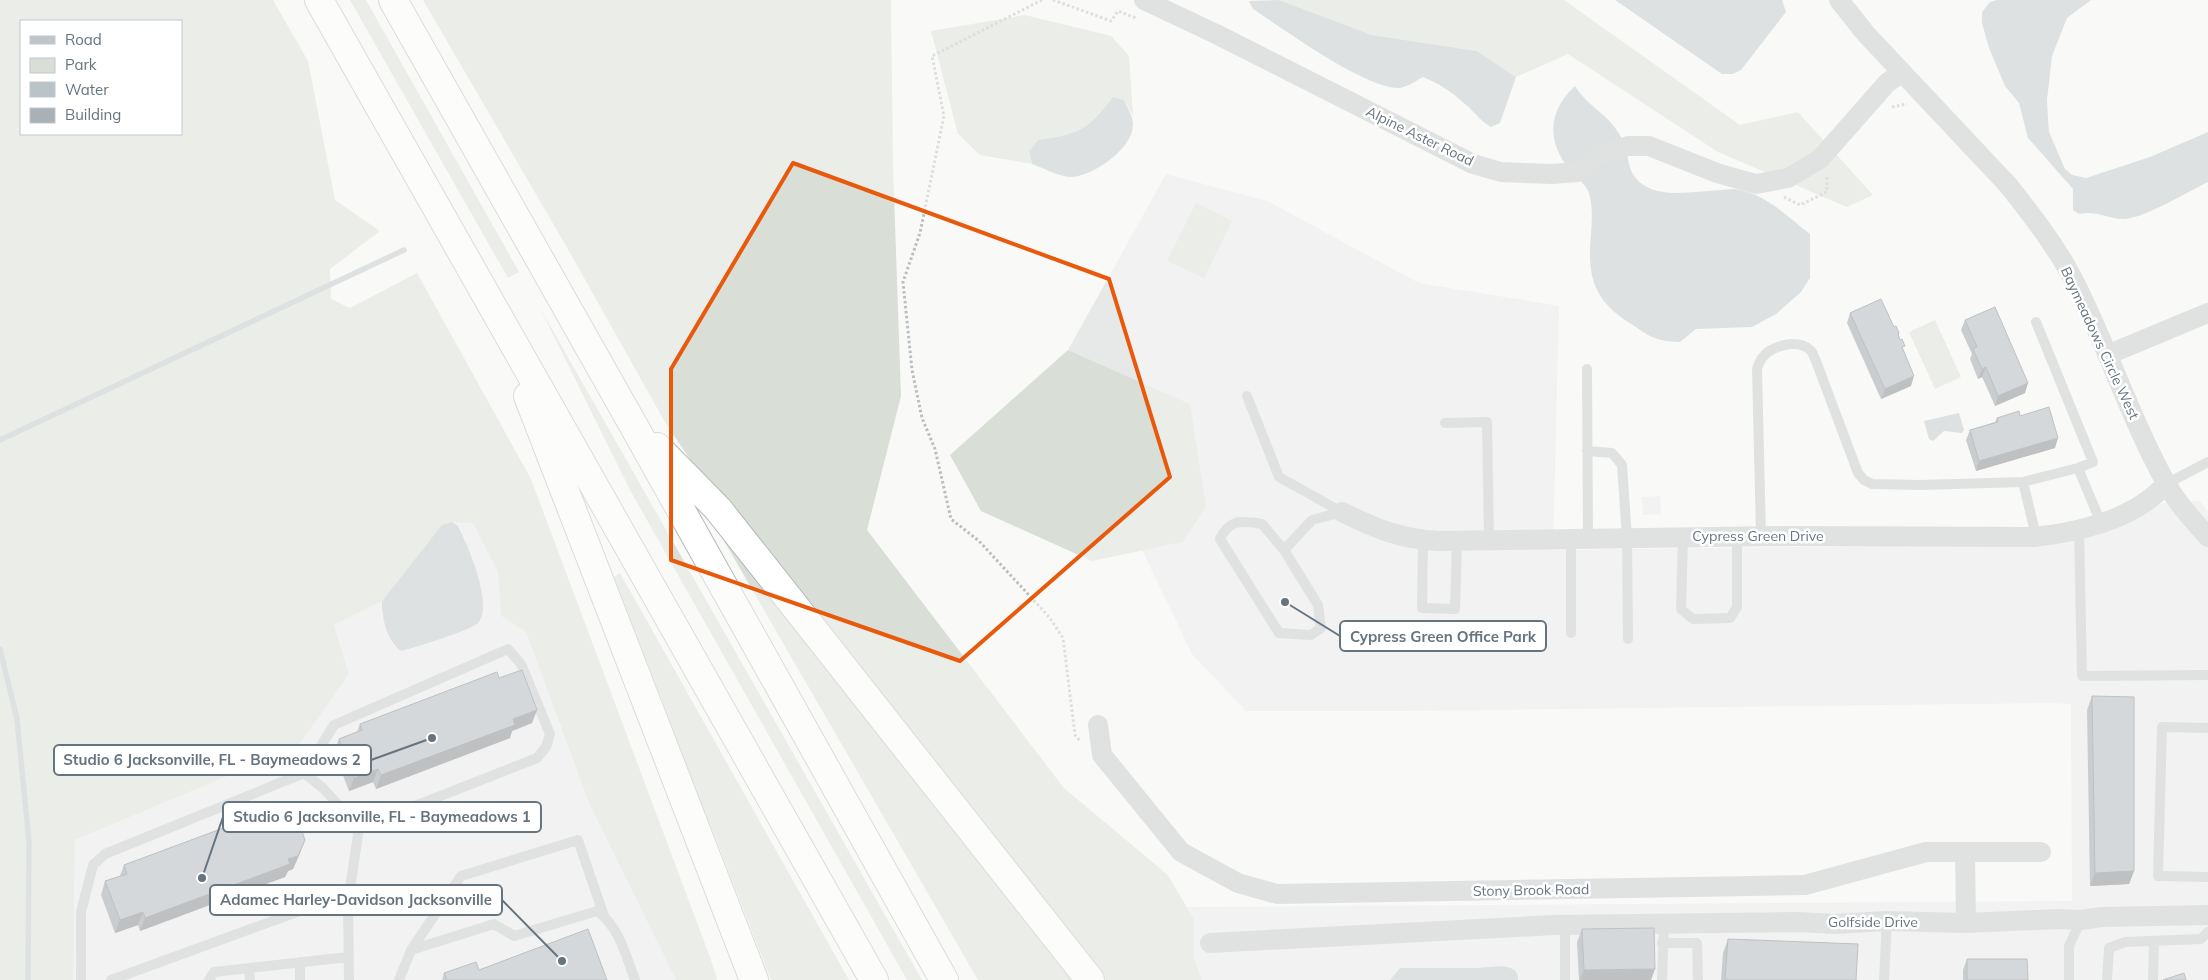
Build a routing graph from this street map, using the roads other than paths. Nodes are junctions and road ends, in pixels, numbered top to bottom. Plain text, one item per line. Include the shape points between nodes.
1 (319, 0) edge
2 (393, 0) edge
3 (1144, 0) edge
4 (1839, 0) edge
5 (1894, 78) junction
6 (494, 308) junction
7 (2208, 313) edge
8 (2036, 322) dead end
9 (2107, 355) junction
10 (1586, 368) dead end
11 (1247, 396) dead end
12 (631, 421) junction
13 (1445, 423) dead end
14 (1587, 451) junction
15 (2208, 462) edge
16 (2078, 468) junction
17 (2023, 482) junction
18 (2166, 484) junction
19 (1342, 512) junction
20 (2101, 523) junction
21 (2079, 530) junction
22 (1761, 536) junction
23 (2036, 536) junction
24 (1683, 537) junction
25 (1737, 537) junction
26 (2208, 537) edge
27 (1627, 538) junction
28 (1579, 539) junction
29 (1423, 540) junction
30 (1489, 540) junction
31 (1457, 541) junction
32 (1284, 550) junction
33 (1571, 633) dead end
34 (1628, 639) dead end
35 (2208, 675) edge
36 (1098, 725) dead end
37 (2208, 728) edge
38 (304, 773) junction
39 (359, 828) junction
40 (1965, 852) junction
41 (2041, 852) dead end
42 (2208, 877) edge
43 (349, 892) junction
44 (2208, 915) edge
45 (604, 916) junction
46 (2081, 920) junction
47 (1887, 921) junction
48 (1966, 922) junction
49 (1565, 925) junction
50 (2208, 932) edge
51 (1663, 934) junction
52 (1698, 934) junction
53 (2154, 942) junction
54 (1210, 943) dead end
55 (411, 950) junction
56 (348, 957) junction
57 (300, 962) junction
58 (249, 968) junction
59 (81, 980) edge
60 (110, 980) edge
61 (209, 980) edge
62 (250, 980) edge
63 (300, 980) edge
64 (348, 980) edge
65 (399, 980) edge
66 (635, 980) edge
67 (754, 980) edge
68 (874, 980) edge
69 (944, 980) edge
70 (1090, 980) edge
71 (1565, 980) edge
72 (1662, 980) edge
73 (1698, 980) edge
74 (1884, 980) edge
75 (2069, 980) edge
76 (2107, 980) edge
77 (2153, 980) edge

1 - 6 highway
2 - 12 highway
3 - 5 street, Alpine Aster Road via 1473,164 1501,172 1577,172 1602,154 1628,146 1648,146 1717,173 1756,184 1788,178 1820,159
4 - 5 street, Baymeadows Circle West
5 - 9 street, Baymeadows Circle West via 2008,184 2027,208 2072,277
6 - 67 highway
6 - 68 highway
7 - 9 street
8 - 16 lane via 2094,462
9 - 18 street, Baymeadows Circle West
10 - 14 lane
11 - 19 lane via 1279,477
12 - 69 highway
12 - 70 highway via 718,509
13 - 30 lane via 1488,422
14 - 27 lane via 1612,453 1622,465
14 - 28 lane
15 - 18 lane
16 - 17 lane
16 - 20 lane
17 - 22 lane via 1920,485 1872,484 1864,480 1858,473 1810,350 1802,346 1777,346 1763,357 1757,369
17 - 23 lane
18 - 20 street, Cypress Green Drive via 2157,495 2127,513
18 - 26 street, Baymeadows Circle West
19 - 29 street, Cypress Green Drive via 1376,529
19 - 32 lane via 1312,520
20 - 21 street, Cypress Green Drive
21 - 23 street, Cypress Green Drive
21 - 35 lane via 2082,676
22 - 23 street, Cypress Green Drive
22 - 25 street, Cypress Green Drive
24 - 25 street, Cypress Green Drive
24 - 25 lane via 1681,609 1693,619 1730,618 1737,607
24 - 27 street, Cypress Green Drive
27 - 28 street, Cypress Green Drive
27 - 34 lane
28 - 30 street, Cypress Green Drive
28 - 33 lane
29 - 31 street, Cypress Green Drive
29 - 31 lane via 1422,608 1455,609
30 - 31 street, Cypress Green Drive
32 - 32 lane via 1318,605 1321,628 1311,635 1279,633 1220,539 1226,528 1240,520 1262,524
36 - 40 street, Stony Brook Road via 1102,755 1181,852 1238,883 1277,894 1805,885 1926,852
37 - 42 lane via 2162,727 2158,876
38 - 39 lane via 323,788
38 - 39 lane via 334,725 508,649 521,664 550,734 546,747 537,758
38 - 59 lane via 105,854 93,865 81,912
39 - 43 lane
40 - 41 street, Stony Brook Road
40 - 48 street
43 - 56 lane
43 - 60 lane
44 - 46 street, Golfside Drive
45 - 55 lane via 597,911 514,936 494,924
45 - 55 lane via 578,840 461,876
45 - 66 lane via 609,919 624,949
46 - 48 street, Golfside Drive
46 - 75 lane via 2069,946
47 - 48 street, Golfside Drive
47 - 52 street, Golfside Drive via 1799,922
47 - 74 lane
49 - 51 street, Golfside Drive
49 - 54 street, Golfside Drive
49 - 71 lane
50 - 53 lane via 2201,939
51 - 52 street, Golfside Drive
51 - 72 lane
52 - 73 lane
53 - 76 lane via 2125,942 2110,948
53 - 77 lane
55 - 65 lane
56 - 57 lane
56 - 64 lane
57 - 58 lane
57 - 63 lane
58 - 61 lane via 214,972
58 - 62 lane

